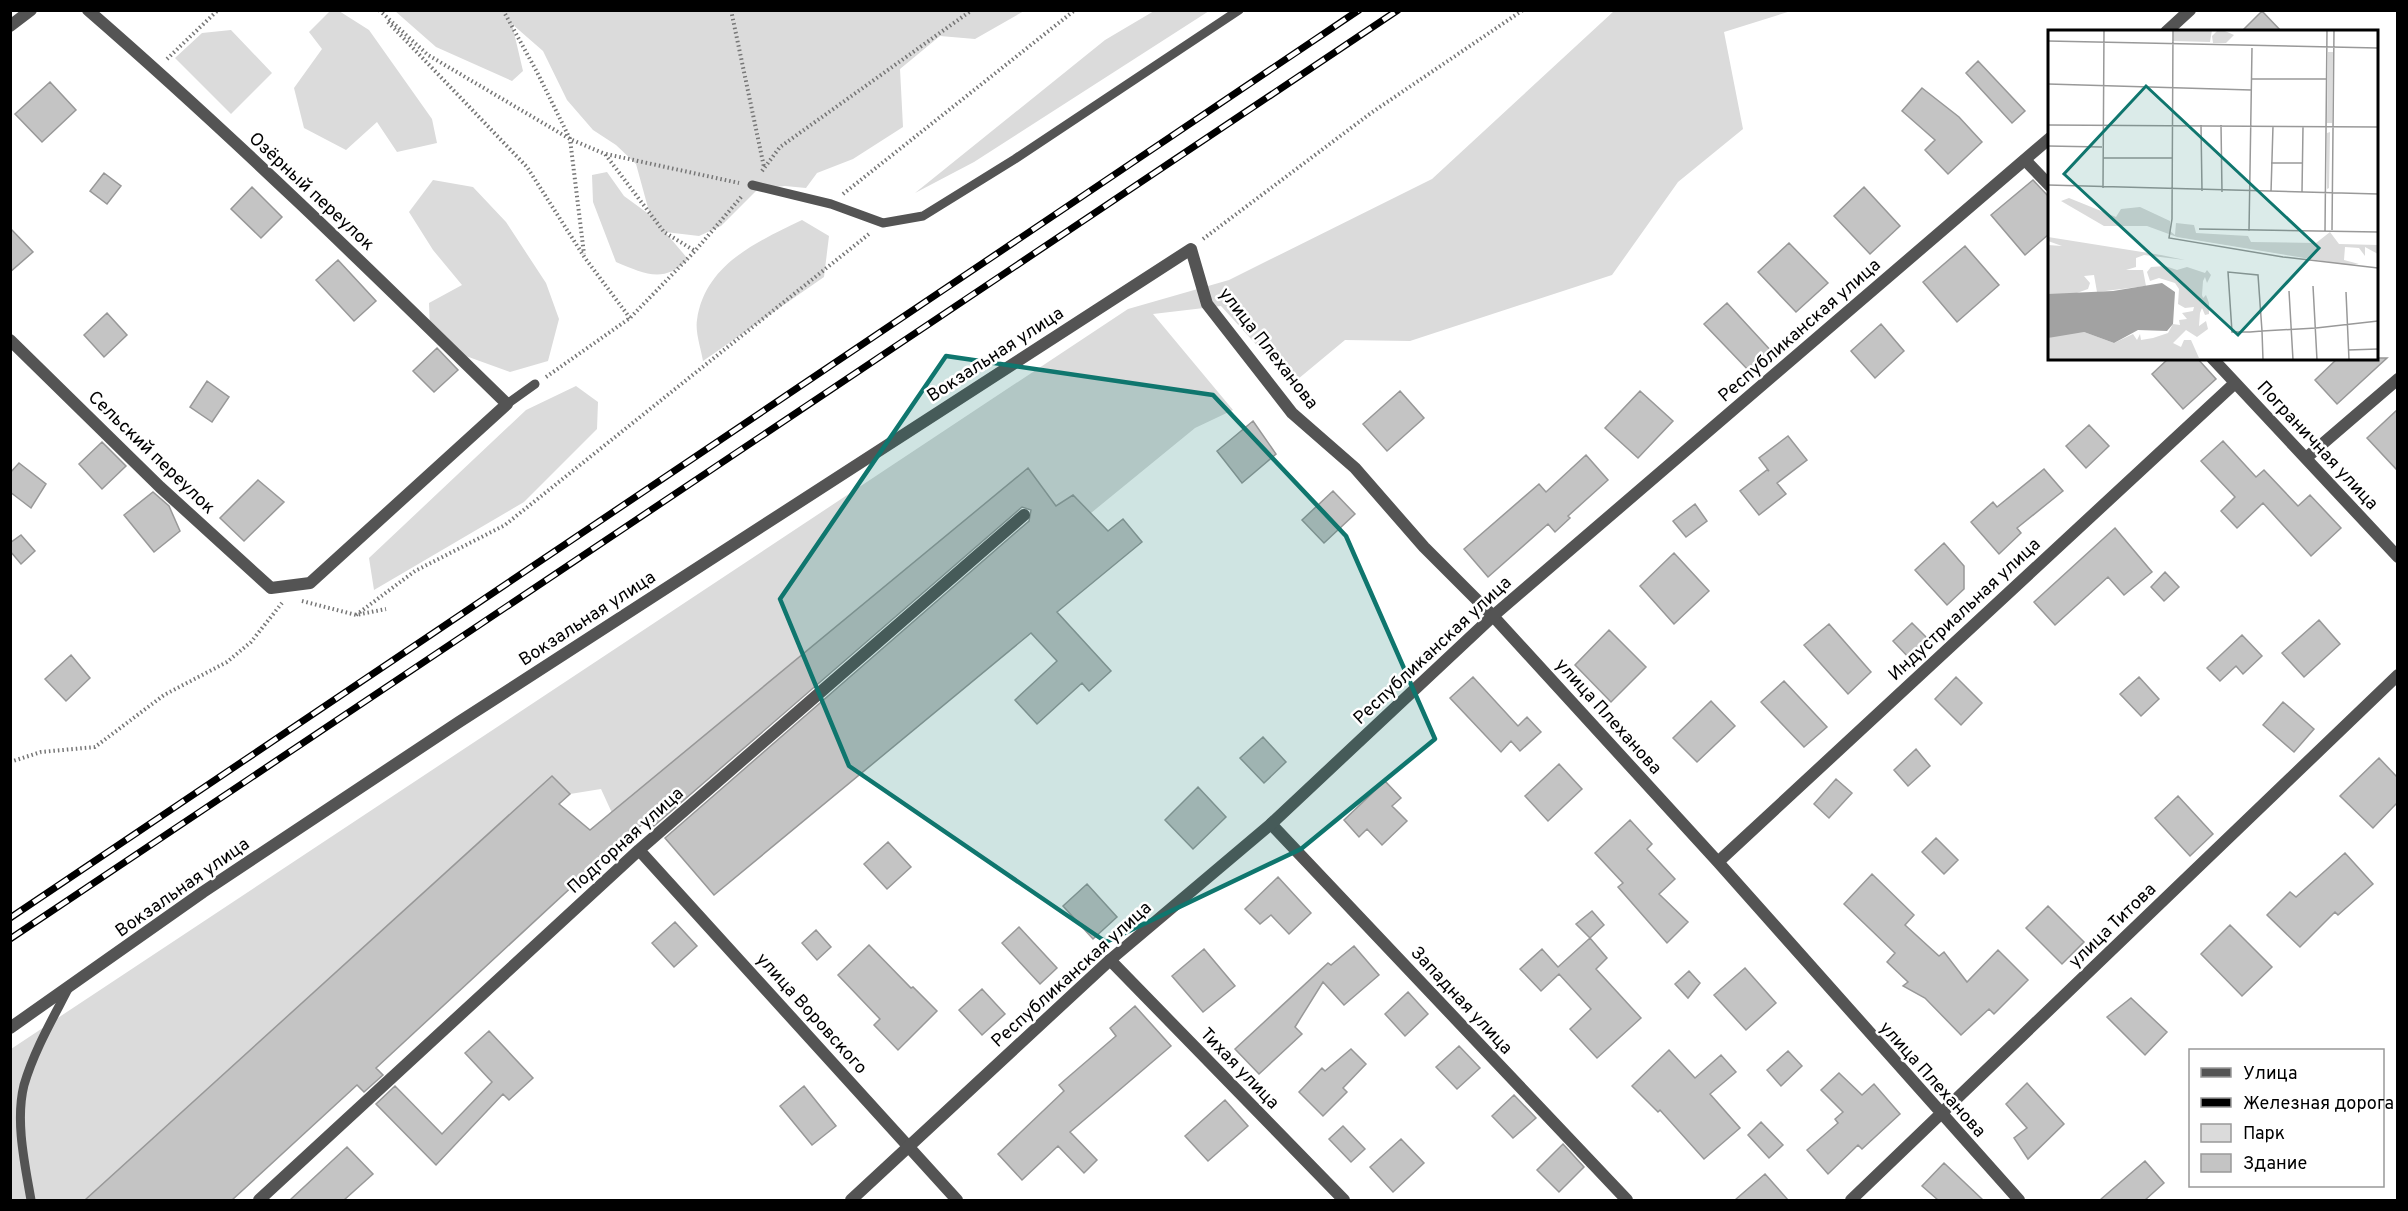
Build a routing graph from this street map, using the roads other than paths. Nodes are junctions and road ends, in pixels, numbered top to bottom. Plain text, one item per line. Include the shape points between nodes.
1 (31, 10) edge
2 (88, 10) edge
3 (1239, 10) edge
4 (2190, 10) edge
5 (10, 26) edge
6 (2168, 30) edge
7 (2048, 139) edge
8 (2025, 160) junction
9 (752, 185) road end
10 (2048, 185) edge
11 (1191, 249) joint
12 (10, 340) edge
13 (2214, 360) edge
14 (2397, 379) edge
15 (2235, 383) junction
16 (535, 384) dead end
17 (507, 404) junction
18 (2306, 458) junction
19 (1024, 515) dead end
20 (2397, 557) edge
21 (1493, 616) junction
22 (2397, 675) edge
23 (1271, 824) junction
24 (639, 849) junction
25 (1718, 862) junction
26 (1110, 960) junction
27 (69, 988) junction
28 (10, 1028) edge
29 (1941, 1116) junction
30 (909, 1147) junction
31 (31, 1200) edge
32 (259, 1200) edge
33 (850, 1200) edge
34 (957, 1200) edge
35 (1344, 1200) edge
36 (1627, 1200) edge
37 (1851, 1200) edge
38 (2019, 1200) edge

1 - 5 street
2 - 17 street, Озёрный переулок via 351,251
3 - 9 lane via 924,216 883,223 831,204
4 - 6 street
7 - 8 street, Республиканская улица
8 - 10 street
8 - 21 street, Республиканская улица
11 - 21 street, улица Плеханова via 1207,304 1292,413 1355,468 1424,547
11 - 27 street, Вокзальная улица via 459,722 203,892
12 - 17 street, Сельский переулок via 160,487 271,588 310,583
13 - 15 street, Пограничная улица
14 - 18 street
15 - 18 street, Пограничная улица
15 - 25 street, Индустриальная улица
16 - 17 lane
18 - 20 street, Пограничная улица
19 - 24 street, Подгорная улица
21 - 23 street, Республиканская улица
21 - 25 street, улица Плеханова
22 - 29 street, улица Титова
23 - 26 street, Республиканская улица
23 - 36 street, Западная улица
24 - 30 street, улица Воровского
24 - 32 street, Подгорная улица
25 - 29 street, улица Плеханова
26 - 30 street, Республиканская улица
26 - 35 street, Тихая улица
27 - 28 street, Вокзальная улица
27 - 31 lane via 38,1047 24,1088 21,1124
29 - 37 street, улица Титова
29 - 38 street, улица Плеханова
30 - 33 street, Республиканская улица
30 - 34 street, улица Воровского

